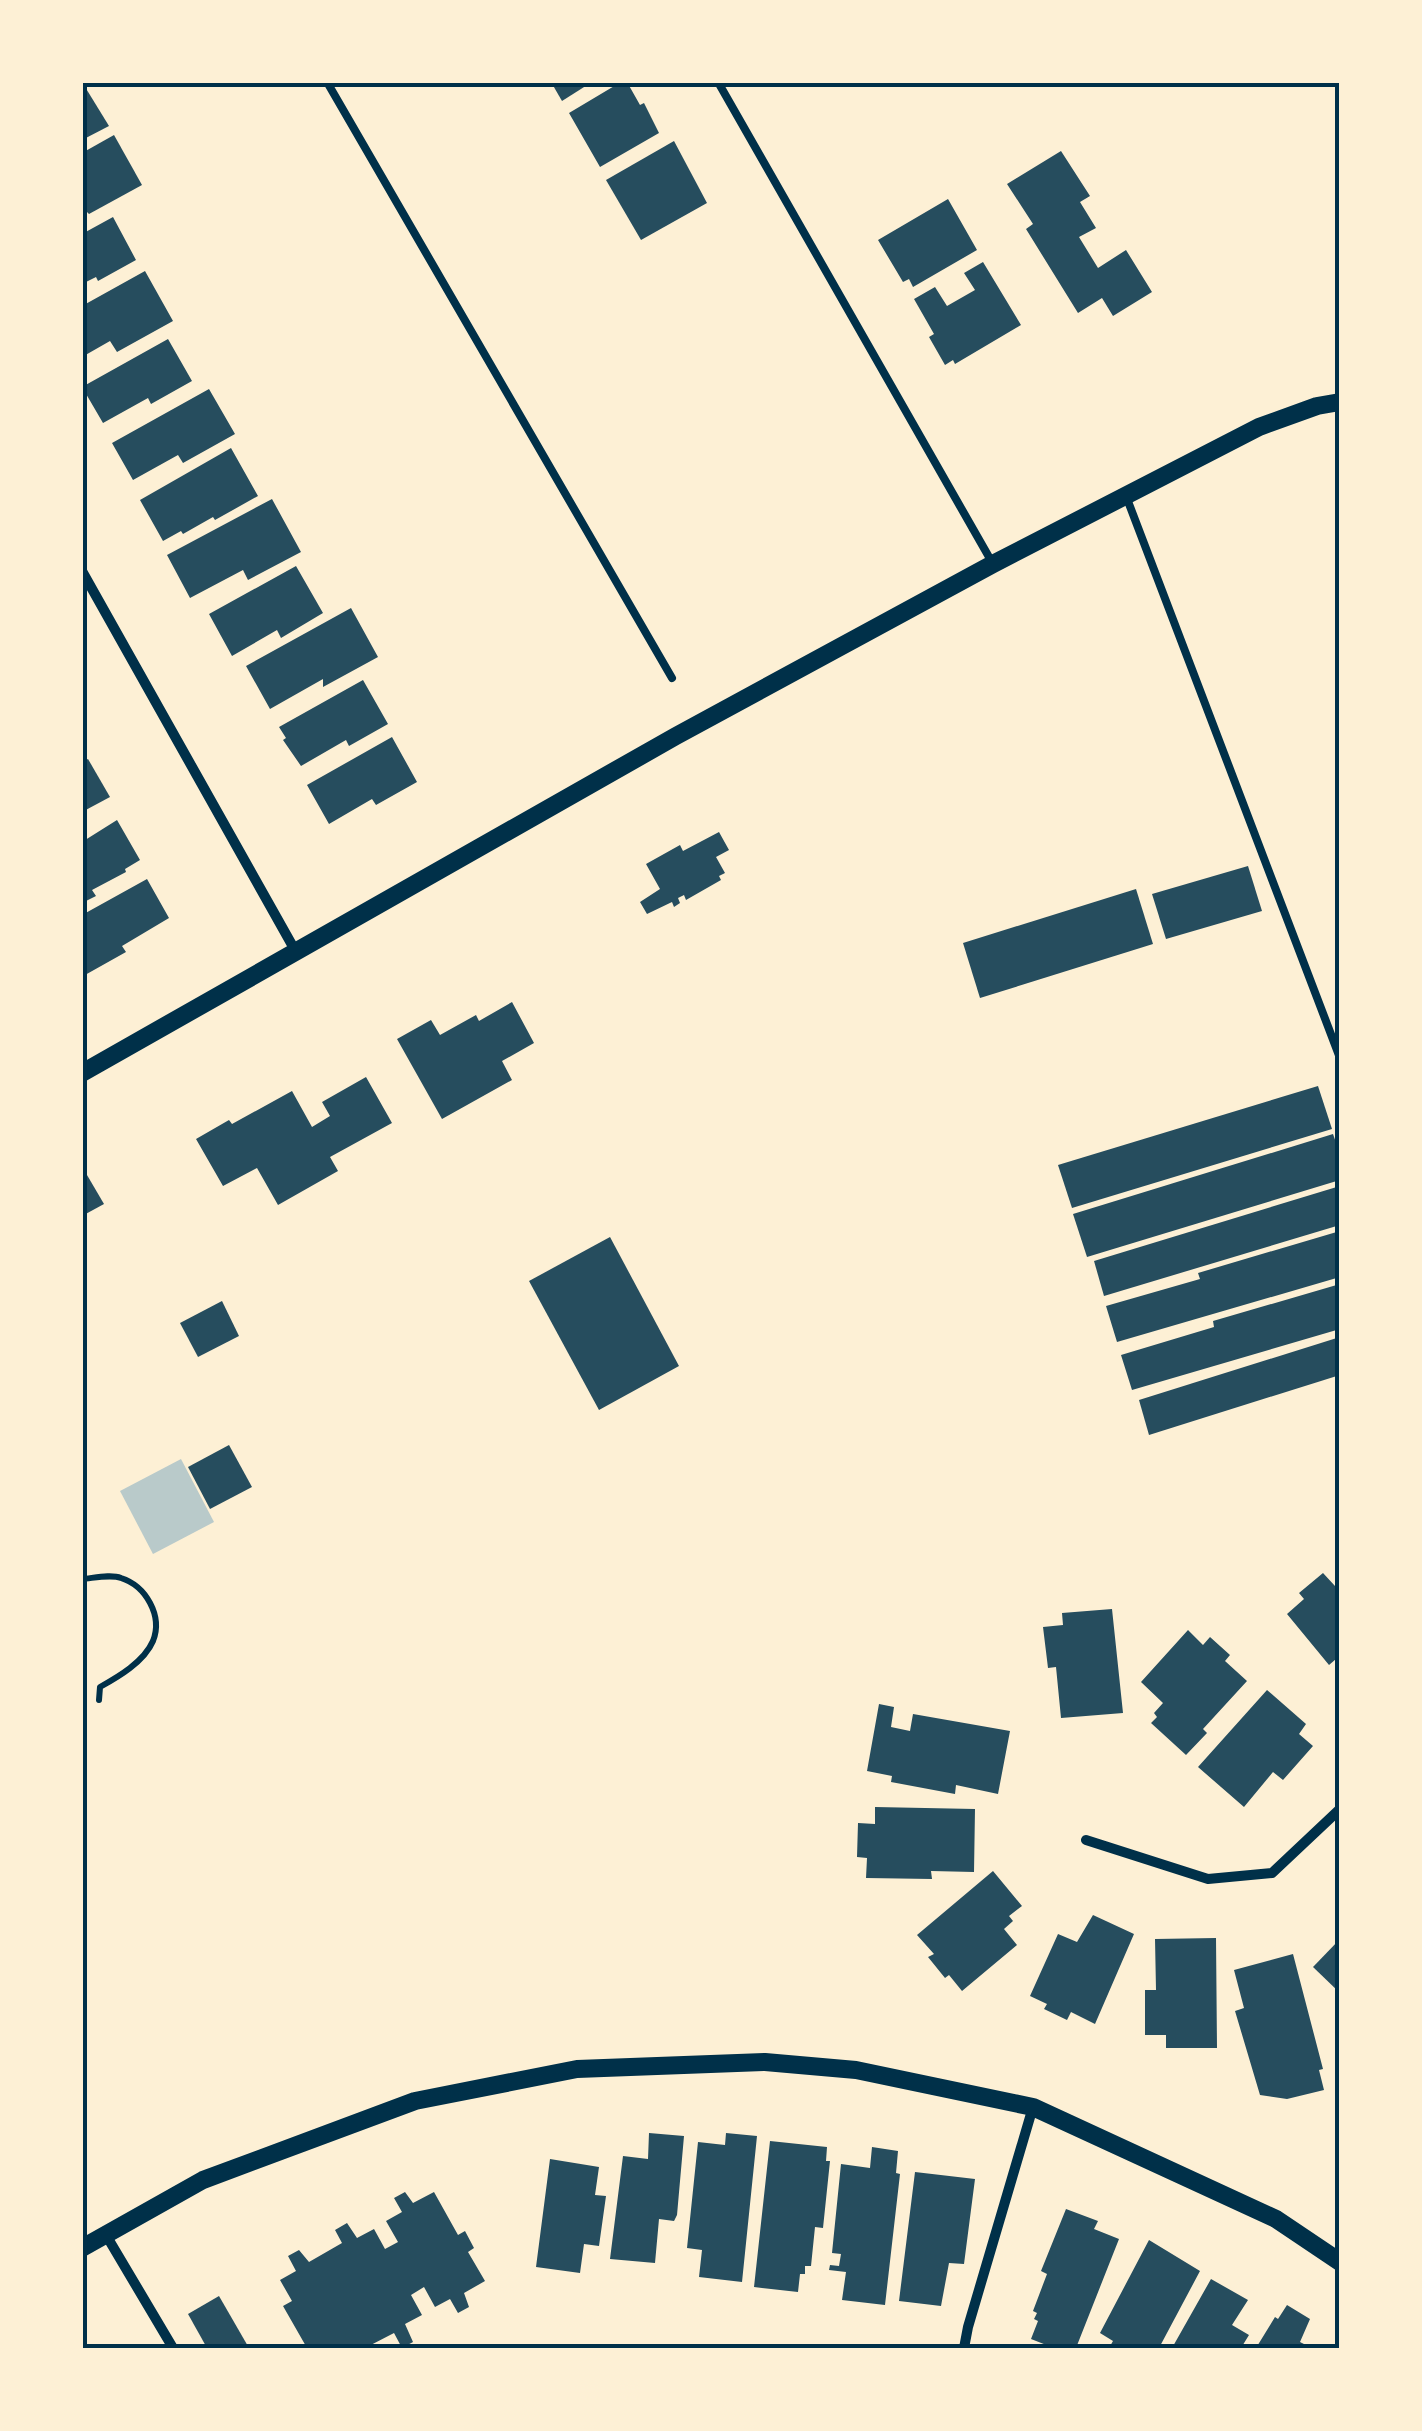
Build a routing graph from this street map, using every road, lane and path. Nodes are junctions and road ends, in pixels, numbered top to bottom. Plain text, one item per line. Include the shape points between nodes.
1 (327, 82) edge
2 (718, 82) edge
3 (1340, 402) edge
4 (1126, 496) junction
5 (993, 564) junction
6 (82, 572) edge
7 (672, 678) dead end
8 (296, 952) junction
9 (1340, 1058) edge
10 (82, 1073) edge
11 (82, 1579) edge
12 (98, 1700) dead end
13 (1340, 1809) edge
14 (1086, 1840) dead end
15 (1033, 2107) junction
16 (106, 2235) junction
17 (82, 2248) edge
18 (1338, 2258) edge
19 (172, 2348) edge
20 (964, 2348) edge

1 - 7 lane
2 - 5 lane
3 - 4 street via 1258,427
4 - 5 street
4 - 9 lane
5 - 8 street
6 - 8 street
8 - 10 street
11 - 12 path via 119,1576 141,1588 155,1624 142,1657 100,1687
13 - 14 street via 1272,1873 1208,1879
15 - 16 street via 802,2065 577,2069 415,2101 203,2180
15 - 18 street via 1276,2219
15 - 20 street
16 - 17 street
16 - 19 street

